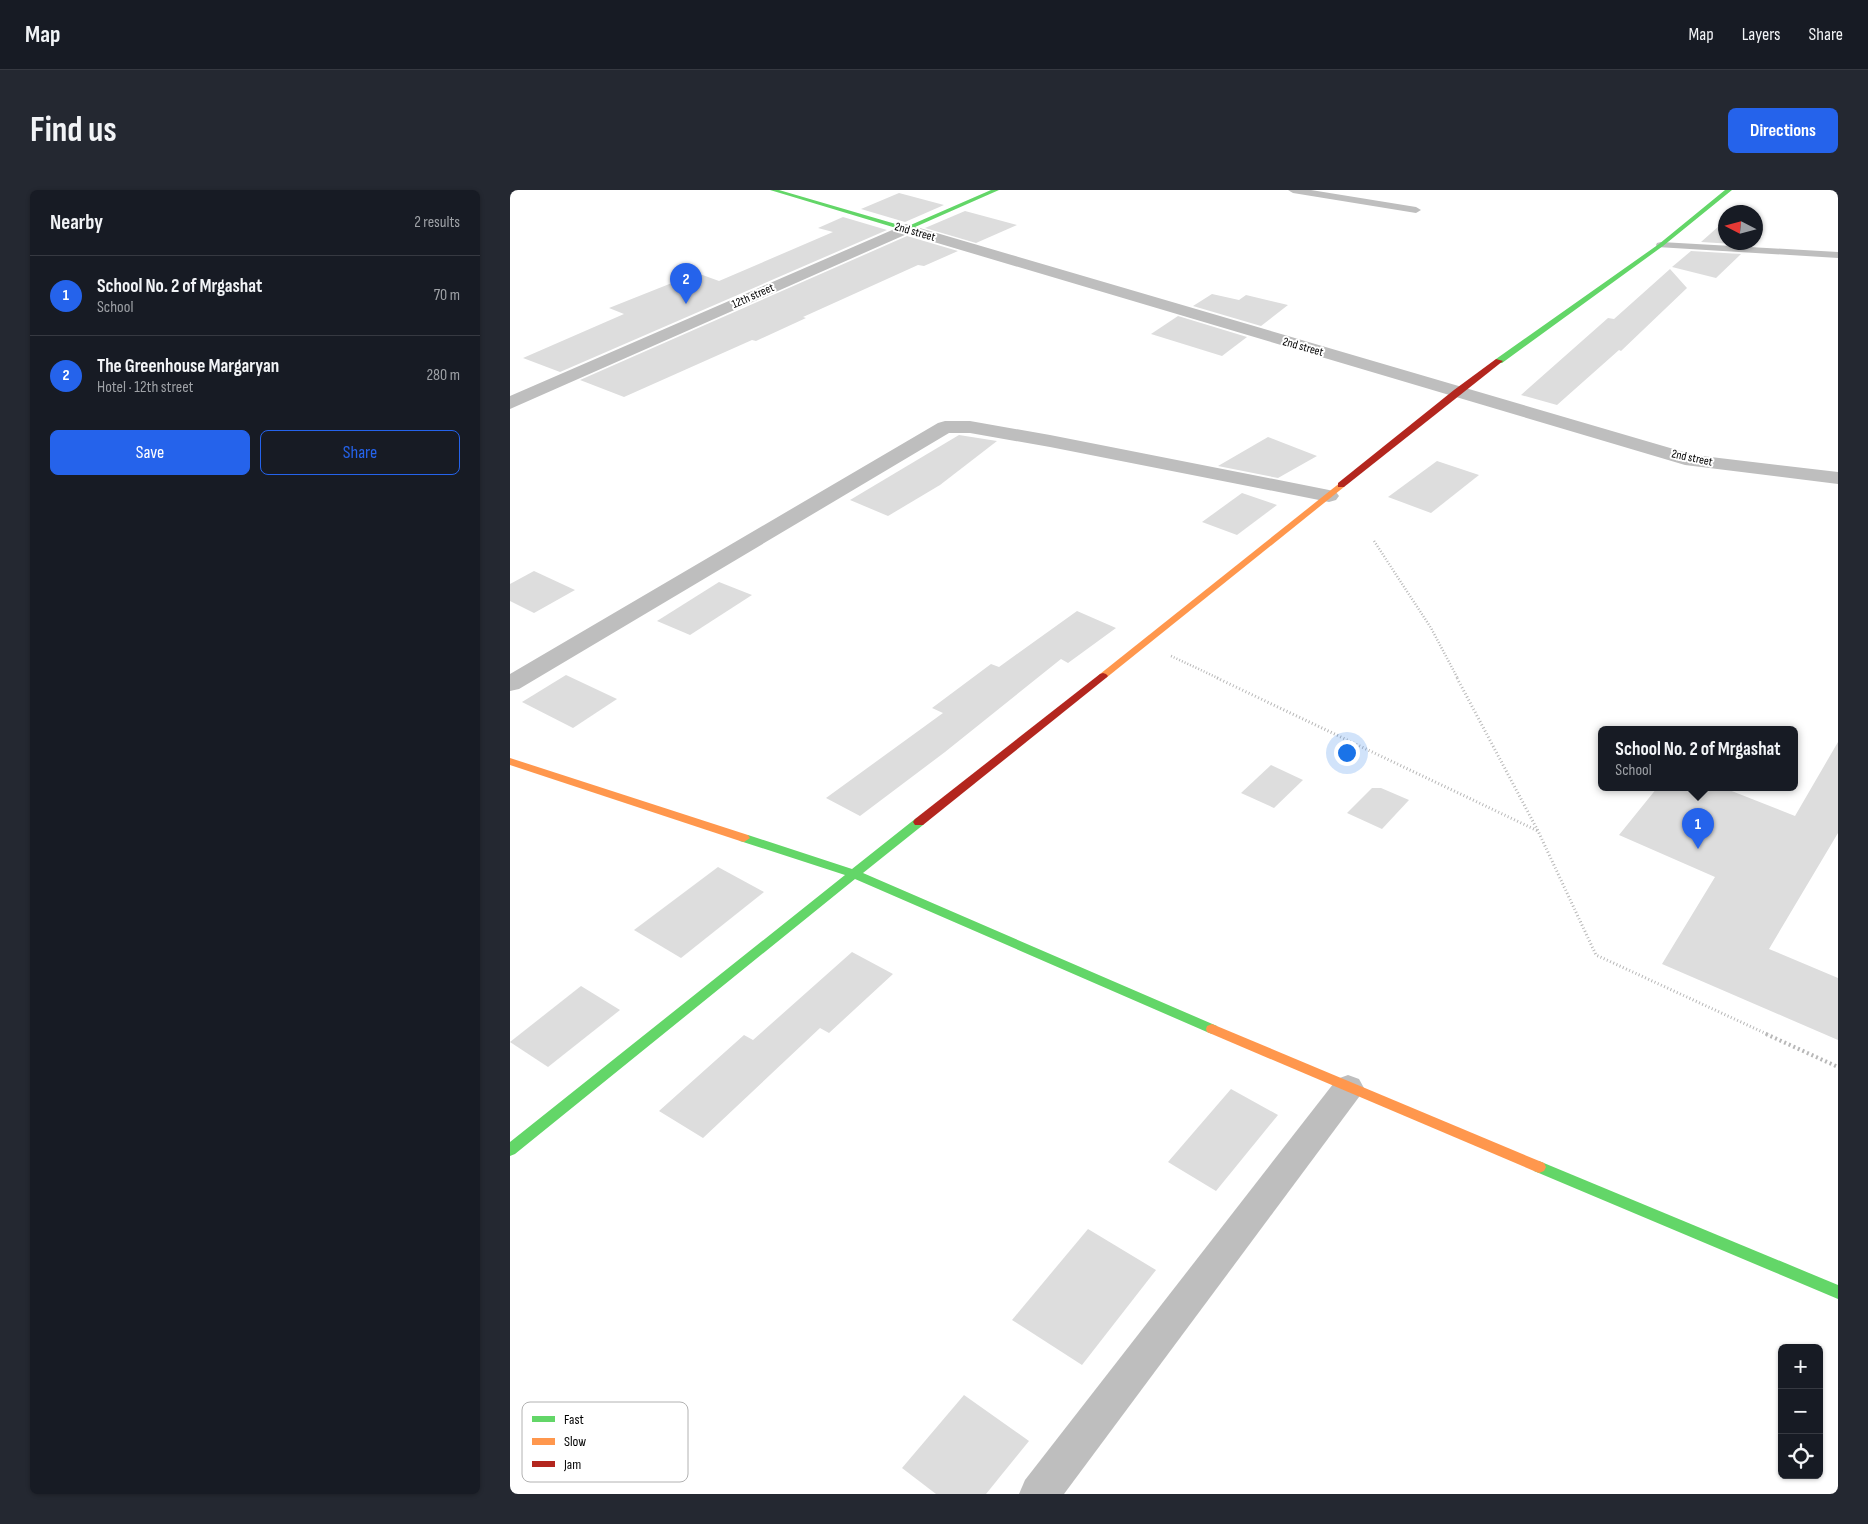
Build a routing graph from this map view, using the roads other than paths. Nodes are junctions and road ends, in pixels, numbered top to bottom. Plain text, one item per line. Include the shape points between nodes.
1 (773, 190) edge
2 (996, 190) edge
3 (1293, 190) edge
4 (1729, 190) edge
5 (1416, 210) dead end
6 (906, 229) junction
7 (1661, 245) junction
8 (1838, 255) edge
9 (1457, 392) junction
10 (510, 403) edge
11 (1838, 478) edge
12 (1329, 496) junction
13 (510, 684) edge
14 (510, 761) edge
15 (854, 874) junction
16 (1348, 1088) junction
17 (510, 1150) edge
18 (1838, 1292) edge
19 (1038, 1494) edge

1 - 6 street, 2nd street
2 - 6 street, 12th street
3 - 5 lane
4 - 7 street
6 - 9 street, 2nd street
6 - 10 street, 12th street
7 - 8 lane
7 - 9 street
9 - 11 street, 2nd street via 1692,461
9 - 12 street
12 - 13 street via 970,427 945,427
12 - 15 street
14 - 15 street
15 - 16 street
15 - 17 street
16 - 18 street
16 - 19 street

